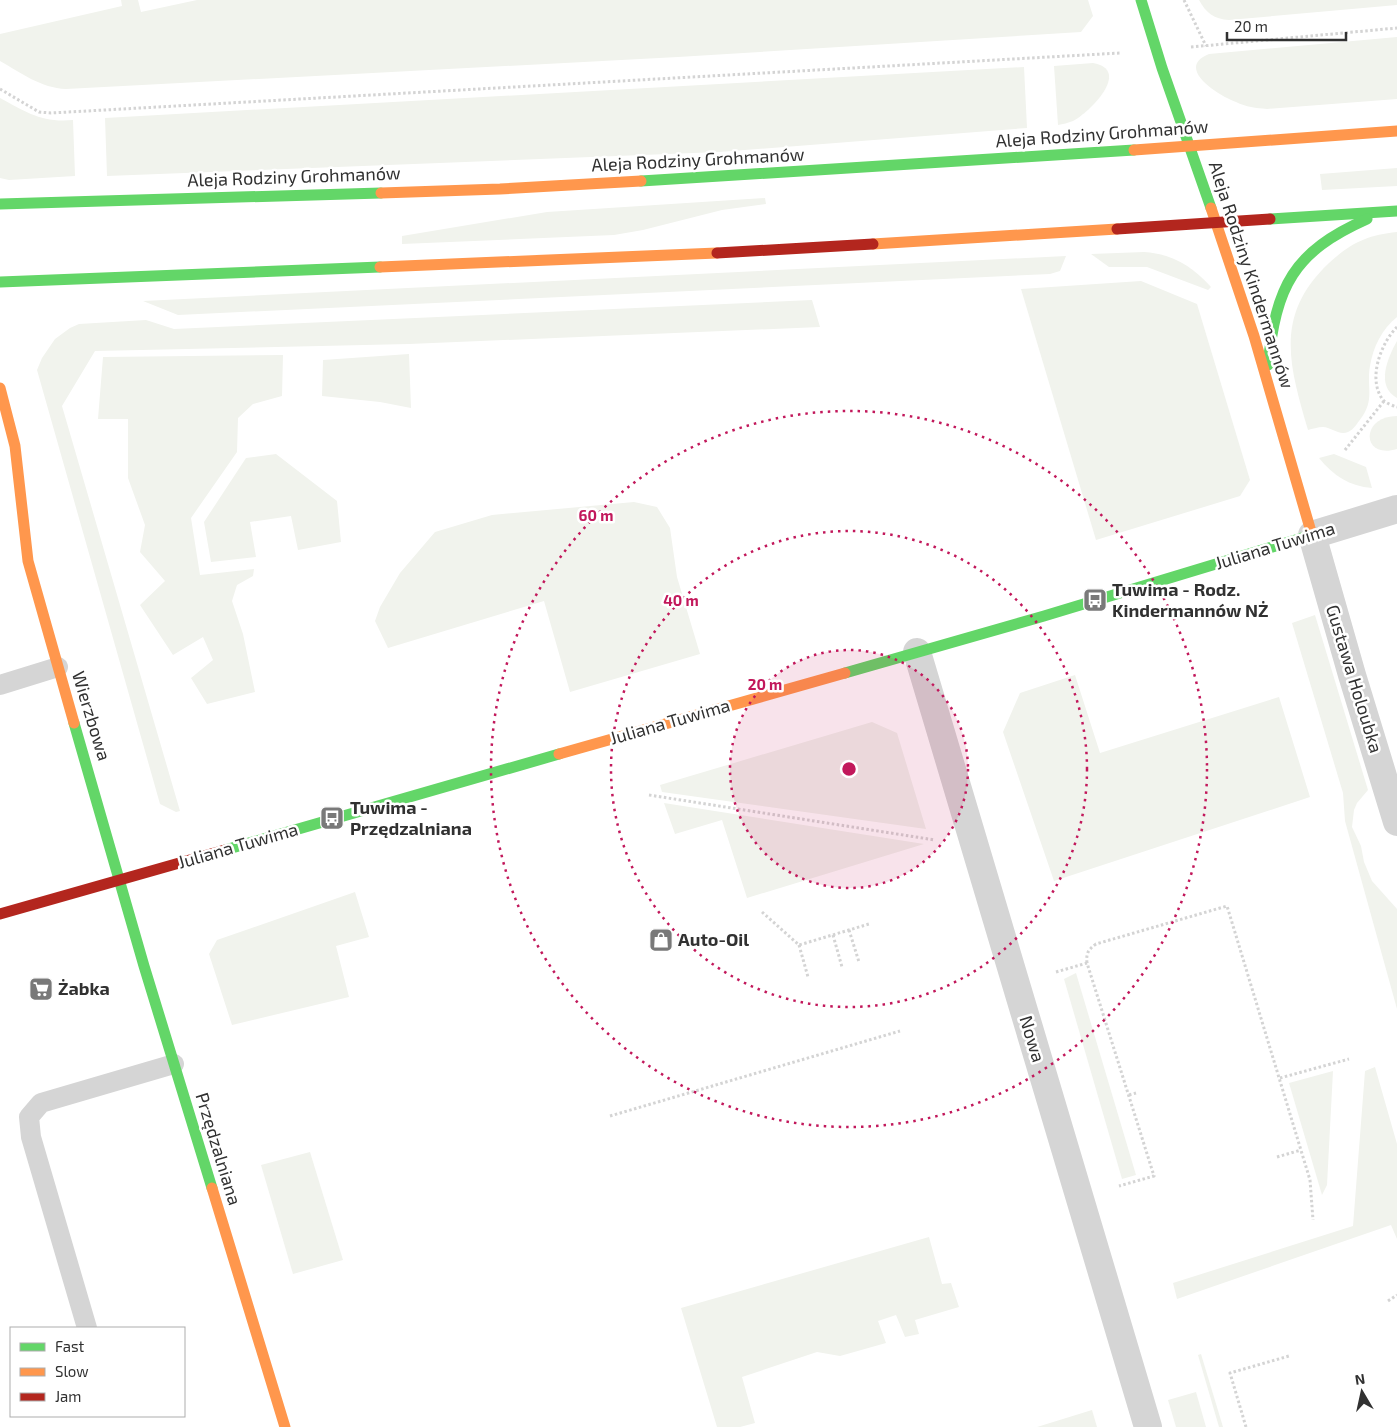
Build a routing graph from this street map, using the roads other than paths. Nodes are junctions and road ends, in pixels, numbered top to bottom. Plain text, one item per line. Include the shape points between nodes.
1 (1141, 0) edge
2 (1397, 130) edge
3 (1189, 146) junction
4 (0, 204) edge
5 (1392, 212) edge
6 (1216, 223) junction
7 (0, 282) edge
8 (1268, 379) junction
9 (0, 388) edge
10 (1397, 509) edge
11 (14, 532) dead end
12 (1312, 535) junction
13 (28, 561) junction
14 (917, 652) junction
15 (58, 667) junction
16 (0, 685) edge
17 (1397, 822) edge
18 (120, 881) junction
19 (0, 914) edge
20 (174, 1064) junction
21 (87, 1327) edge
22 (285, 1427) edge
23 (1148, 1427) edge

1 - 3 street, Aleja Rodziny Kindermannów
2 - 3 street, Aleja Rodziny Grohmanów
3 - 4 street, Aleja Rodziny Grohmanów via 500,189
3 - 6 street, Aleja Rodziny Kindermannów
5 - 6 street
5 - 8 street via 1343,228 1314,249 1295,271 1279,300 1270,336
6 - 7 street via 746,252
6 - 8 street, Aleja Rodziny Kindermannów
8 - 12 street, Aleja Rodziny Kindermannów
9 - 13 street, Wierzbowa via 17,456
10 - 12 street, Juliana Tuwima
11 - 13 street, Wierzbowa
12 - 14 street, Juliana Tuwima
12 - 17 street, Gustawa Holoubka
13 - 15 street, Wierzbowa
14 - 18 street, Juliana Tuwima
14 - 23 street, Nowa
15 - 16 lane
15 - 18 street, Wierzbowa
18 - 19 street, Juliana Tuwima
18 - 20 street, Przędzalniana
20 - 21 lane via 41,1103 29,1118 31,1137
20 - 22 street, Przędzalniana

